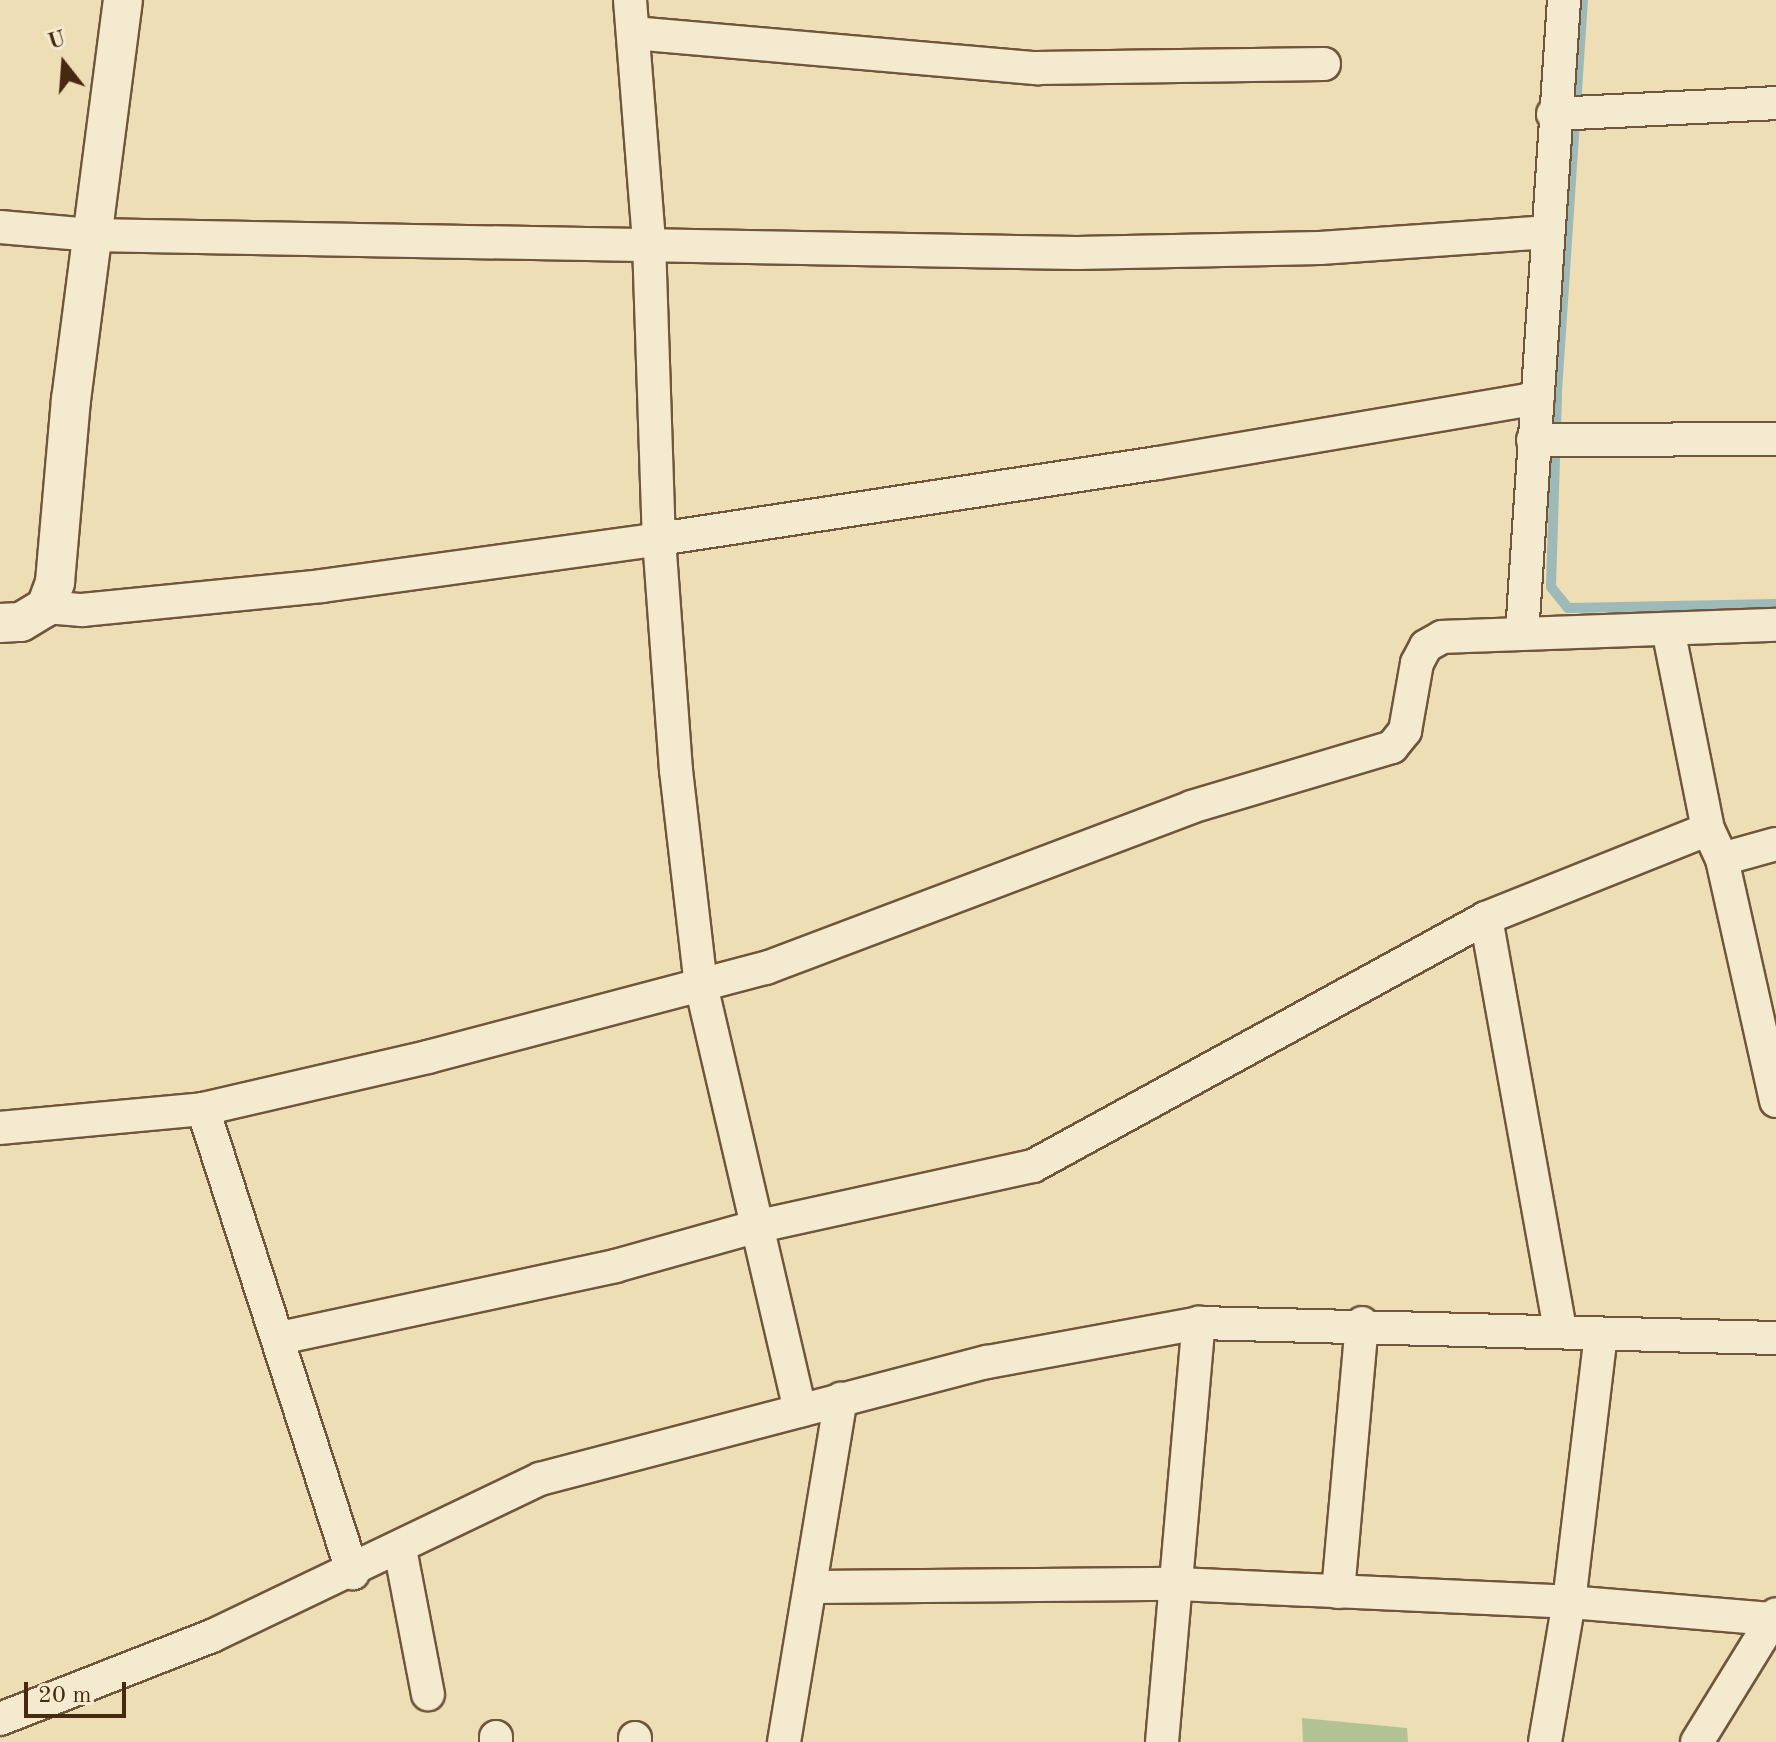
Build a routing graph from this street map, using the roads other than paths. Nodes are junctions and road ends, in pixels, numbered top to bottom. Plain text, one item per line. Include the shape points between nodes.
1 (123, 0) edge
2 (630, 0) edge
3 (1564, 0) edge
4 (633, 33) junction
5 (1324, 64) dead end
6 (1776, 103) edge
7 (1569, 113) junction
8 (0, 227) edge
9 (1546, 232) junction
10 (91, 235) junction
11 (649, 242) junction
12 (1537, 398) junction
13 (1776, 439) edge
14 (1548, 441) junction
15 (659, 539) junction
16 (46, 607) junction
17 (0, 623) edge
18 (1776, 625) edge
19 (1668, 629) junction
20 (1522, 634) junction
21 (1708, 829) junction
22 (1776, 844) edge
23 (1722, 859) junction
24 (1486, 918) junction
25 (701, 985) junction
26 (1767, 1011) edge
27 (1776, 1101) edge
28 (203, 1109) junction
29 (0, 1128) edge
30 (755, 1227) junction
31 (1199, 1323) junction
32 (1362, 1323) junction
33 (1560, 1330) junction
34 (1601, 1334) junction
35 (280, 1338) junction
36 (1776, 1338) edge
37 (841, 1399) junction
38 (800, 1411) junction
39 (400, 1549) junction
40 (353, 1573) junction
41 (1178, 1584) junction
42 (813, 1587) junction
43 (1338, 1592) junction
44 (1569, 1602) junction
45 (1774, 1617) edge
46 (428, 1694) dead end
47 (16, 1724) edge
48 (784, 1742) edge
49 (1162, 1742) edge
50 (1545, 1742) edge
51 (1697, 1742) edge

1 - 10 street
2 - 4 street
3 - 7 street
4 - 5 street via 1037,68
4 - 11 street
6 - 7 street
7 - 9 street
8 - 10 street
9 - 11 street via 1320,248 1077,253
9 - 12 street
10 - 11 street
10 - 16 street via 55,582
11 - 15 street
12 - 14 street
12 - 15 street
13 - 14 street
14 - 20 street
15 - 16 street via 322,586 82,610
15 - 25 street via 676,770
16 - 17 street via 21,622
18 - 19 street
19 - 20 street
19 - 21 street
20 - 25 street via 1442,637 1426,646 1405,731 1392,747 1191,807 766,968
21 - 23 street
21 - 24 street
22 - 23 street
23 - 26 street
24 - 30 street via 1033,1166
24 - 33 street
25 - 28 street
25 - 30 street
26 - 27 street
28 - 29 street
28 - 35 street
30 - 35 street via 615,1266
30 - 38 street
31 - 32 street
31 - 37 street via 1001,1359
31 - 41 street
32 - 33 street
32 - 43 street
33 - 34 street
34 - 36 street
34 - 44 street
35 - 40 street
37 - 38 street
37 - 42 street
38 - 39 street via 540,1479
39 - 40 street
39 - 46 street
40 - 47 street
41 - 42 street
41 - 43 street
41 - 49 street via 1159,1722
42 - 48 street
43 - 44 street
44 - 45 street
44 - 50 street
45 - 51 street

